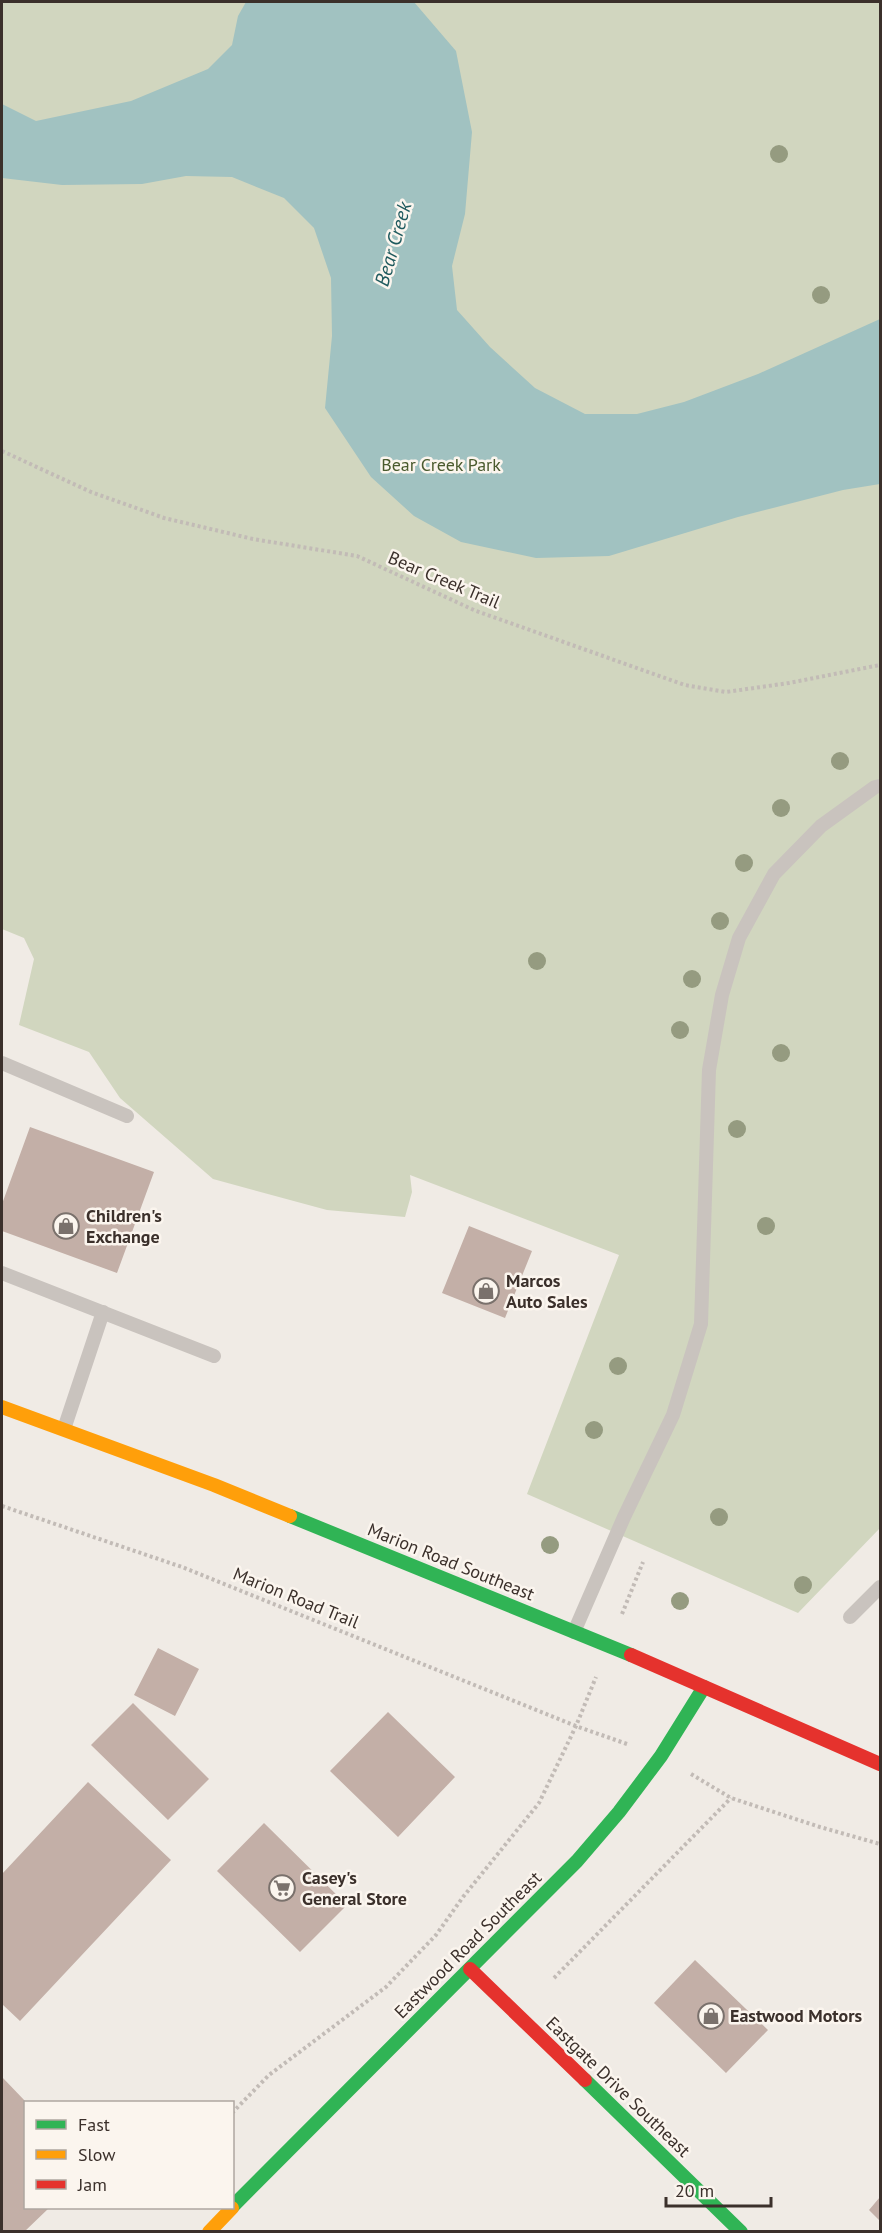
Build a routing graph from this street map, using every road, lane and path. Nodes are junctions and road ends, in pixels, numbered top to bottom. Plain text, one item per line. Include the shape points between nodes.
1 (2, 451) edge
2 (880, 665) edge
3 (880, 786) edge
4 (2, 1063) edge
5 (127, 1116) dead end
6 (2, 1273) edge
7 (103, 1312) junction
8 (214, 1356) dead end
9 (2, 1407) edge
10 (64, 1430) junction
11 (2, 1506) edge
12 (880, 1587) edge
13 (850, 1617) dead end
14 (573, 1632) junction
15 (704, 1687) junction
16 (880, 1764) edge
17 (880, 1844) edge
18 (470, 1969) junction
19 (554, 1978) dead end
20 (234, 2111) edge
21 (234, 2205) edge
22 (230, 2209) edge
23 (209, 2232) edge
24 (741, 2232) edge

1 - 2 path, Bear Creek Trail via 91,492 164,518 253,539 357,556 476,610 685,685 726,692
3 - 14 lane via 821,826 774,874 739,938 722,994 709,1070 701,1324 672,1415
4 - 5 lane
6 - 7 lane
7 - 8 lane
7 - 10 lane
9 - 10 street, Marion Road Southeast
10 - 14 street, Marion Road Southeast via 213,1485
11 - 20 path, Marion Road Trail via 182,1567 576,1726 539,1803 436,1935 386,1987 269,2075
12 - 13 lane
14 - 15 street, Marion Road Southeast
15 - 16 street, Marion Road Southeast
15 - 18 street, Eastwood Road Southeast via 661,1756 619,1812 577,1861
17 - 19 path via 732,1798
18 - 21 street, Eastwood Road Southeast
18 - 24 street, Eastgate Drive Southeast
22 - 23 street, Eastwood Road Southeast

